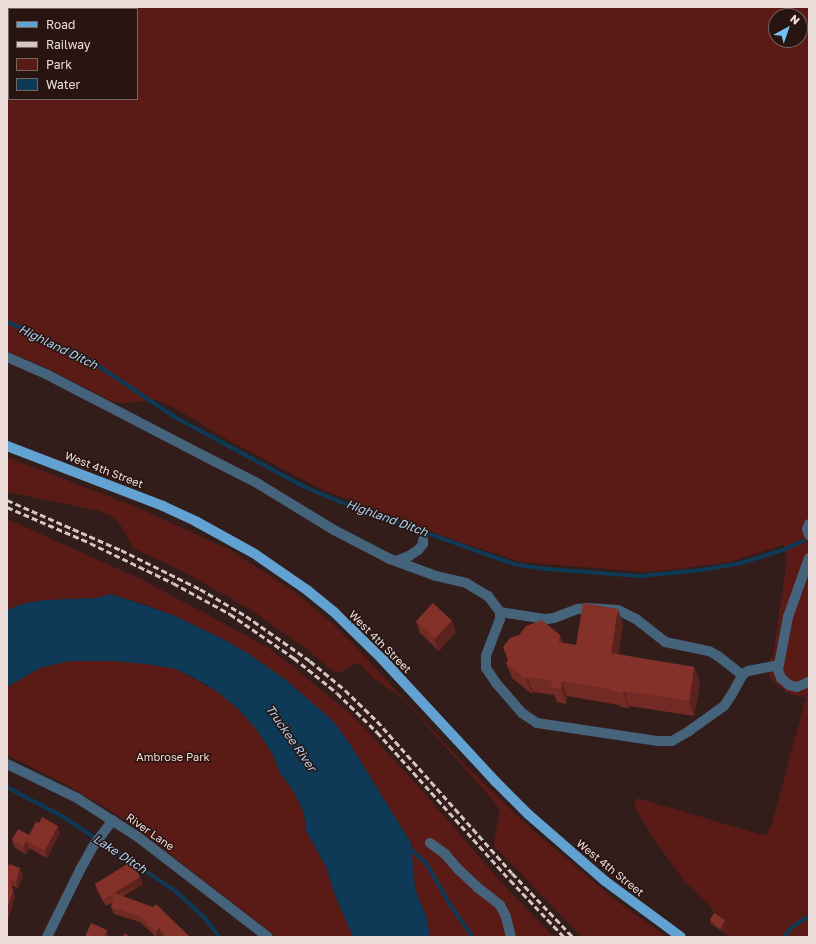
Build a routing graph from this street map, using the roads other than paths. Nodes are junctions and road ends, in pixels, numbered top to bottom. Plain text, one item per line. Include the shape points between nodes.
1 (7, 357) edge
2 (7, 446) edge
3 (809, 524) edge
4 (809, 536) edge
5 (423, 540) dead end
6 (809, 558) edge
7 (396, 561) junction
8 (500, 612) junction
9 (778, 665) junction
10 (742, 675) junction
11 (809, 682) edge
12 (7, 764) edge
13 (113, 820) junction
14 (430, 843) dead end
15 (47, 937) edge
16 (268, 937) edge
17 (511, 937) edge
18 (681, 937) edge

1 - 7 street via 46,374 256,483 334,530
2 - 18 main road, West 4th Street via 164,506 255,554 307,590 334,612 378,655 528,814 605,881
3 - 4 street
5 - 7 street via 423,544 416,552
6 - 9 street via 788,617
7 - 8 street via 436,576 466,583 488,596
8 - 10 street via 546,619 578,609 618,610 636,619 665,642 708,651
8 - 10 street via 498,626 486,656 486,668 522,713 537,722 657,741 672,741 724,706
9 - 10 street via 748,671
9 - 11 street via 781,678 789,685 797,687
12 - 13 street, River Lane via 55,787
13 - 15 street via 94,845
13 - 16 street, River Lane
14 - 17 street via 463,875 500,904

